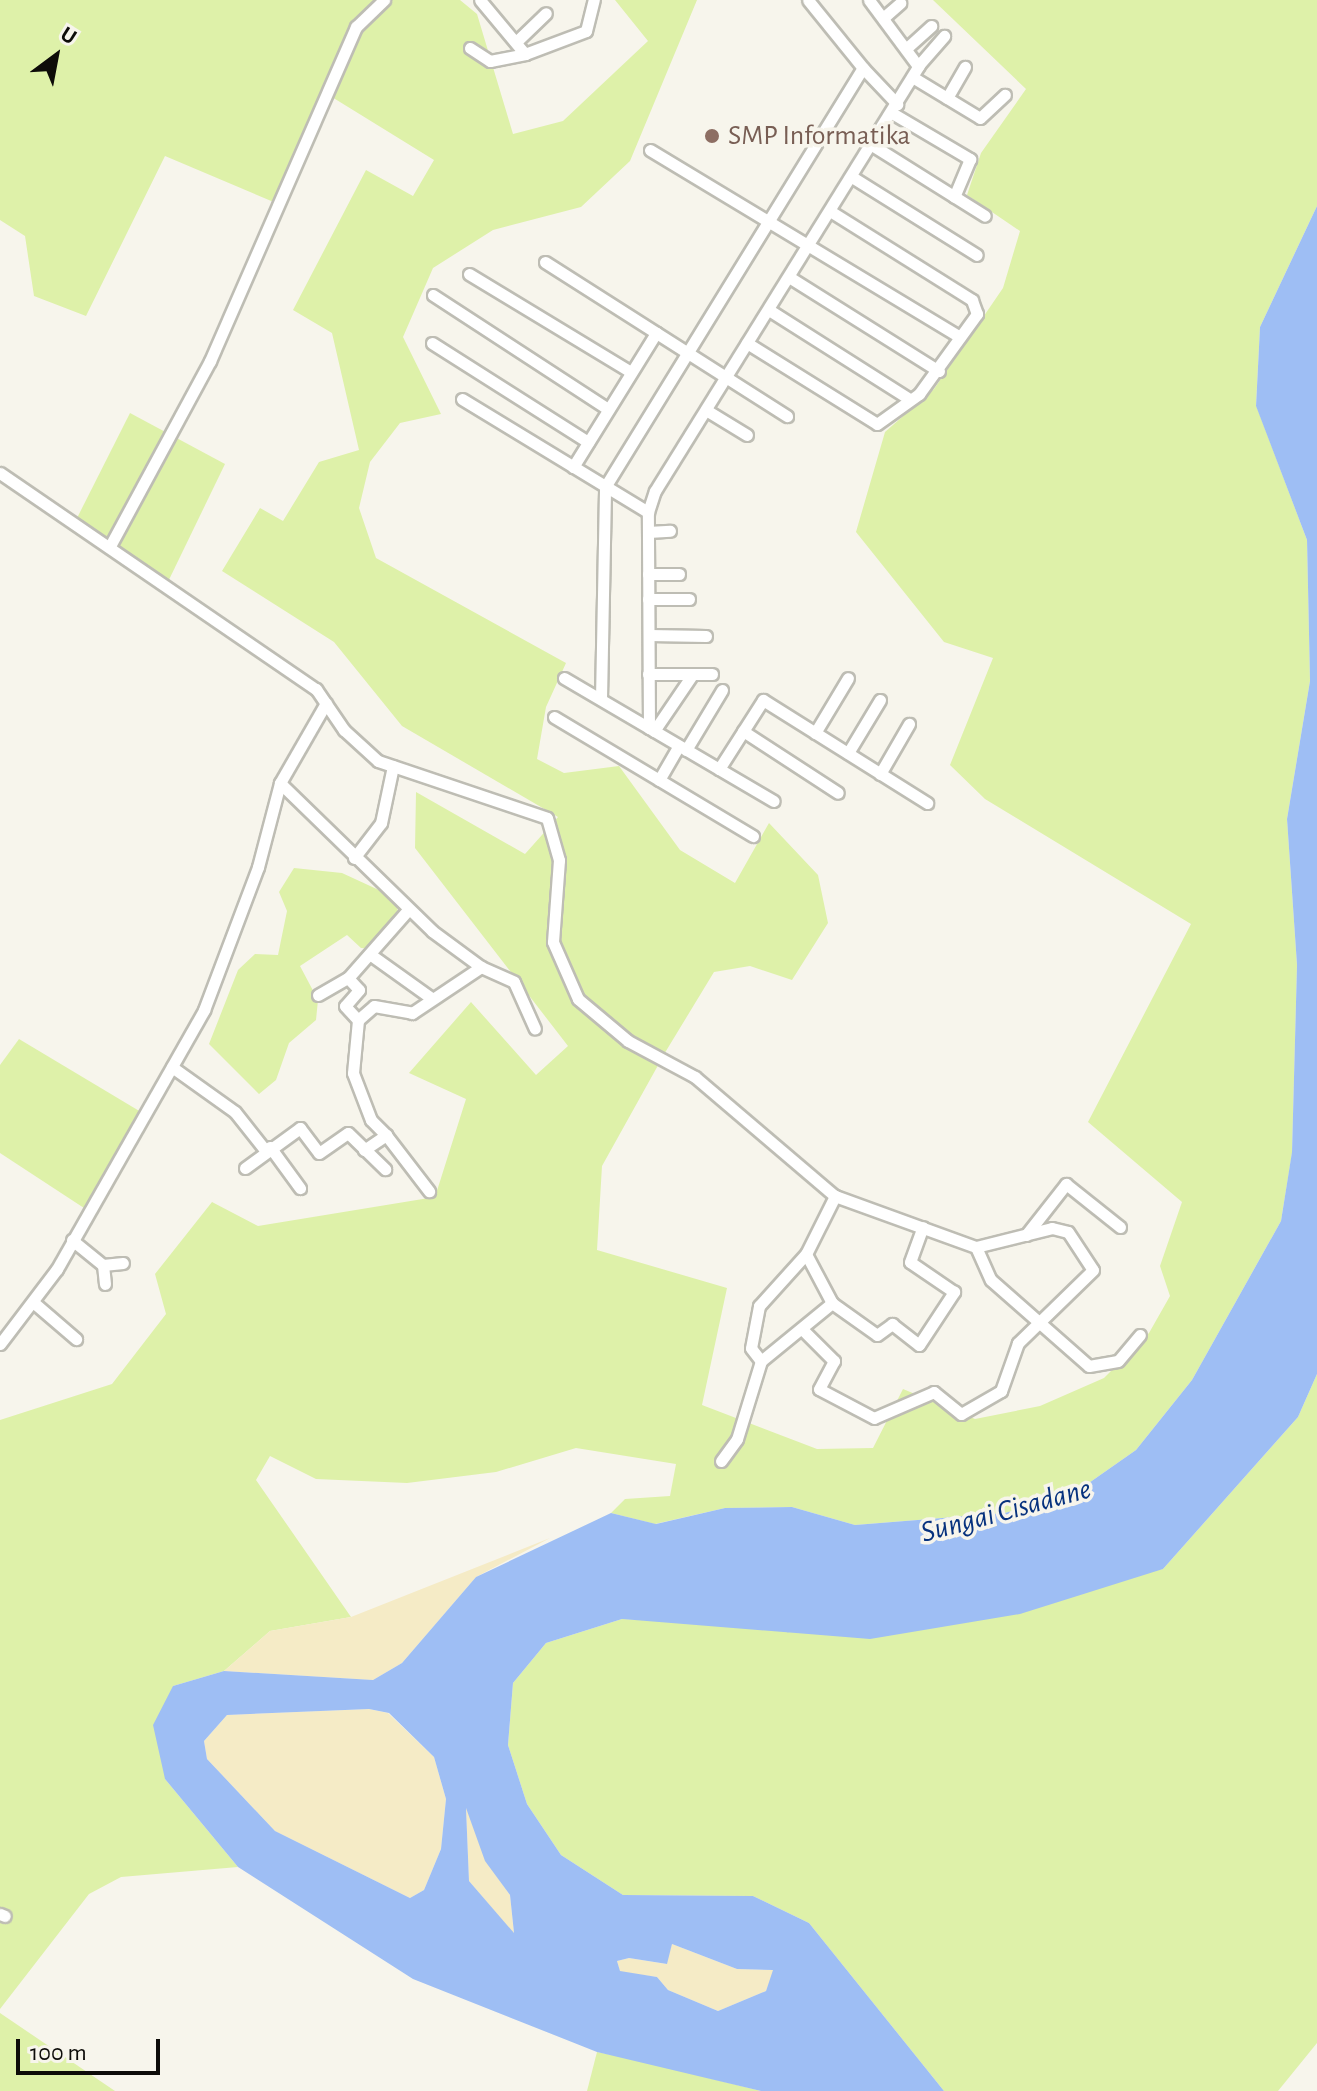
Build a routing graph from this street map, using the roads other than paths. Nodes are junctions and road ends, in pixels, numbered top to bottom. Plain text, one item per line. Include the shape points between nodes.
1 (384, 0) edge
2 (480, 0) edge
3 (594, 0) edge
4 (808, 0) edge
5 (869, 0) edge
6 (900, 3) dead end
7 (546, 13) dead end
8 (883, 18) junction
9 (931, 26) dead end
10 (944, 36) dead end
11 (517, 41) junction
12 (909, 46) junction
13 (470, 48) dead end
14 (525, 54) junction
15 (965, 67) dead end
16 (863, 68) junction
17 (916, 72) junction
18 (1005, 95) dead end
19 (947, 98) junction
20 (894, 109) junction
21 (872, 145) junction
22 (650, 150) dead end
23 (852, 177) junction
24 (954, 197) junction
25 (830, 211) junction
26 (985, 216) dead end
27 (774, 220) junction
28 (810, 244) junction
29 (977, 255) dead end
30 (545, 262) dead end
31 (469, 274) dead end
32 (789, 277) junction
33 (433, 295) dead end
34 (769, 310) junction
35 (656, 333) junction
36 (960, 337) junction
37 (432, 343) dead end
38 (747, 343) junction
39 (689, 354) junction
40 (939, 371) junction
41 (631, 372) junction
42 (726, 378) junction
43 (462, 399) dead end
44 (909, 399) junction
45 (608, 409) junction
46 (706, 410) junction
47 (787, 416) dead end
48 (747, 435) dead end
49 (588, 442) junction
50 (573, 467) junction
51 (0, 473) edge
52 (605, 487) junction
53 (648, 512) junction
54 (670, 531) dead end
55 (648, 532) junction
56 (110, 546) junction
57 (648, 574) junction
58 (679, 574) dead end
59 (648, 599) junction
60 (689, 599) dead end
61 (649, 635) junction
62 (706, 636) dead end
63 (648, 674) junction
64 (712, 674) dead end
65 (692, 675) junction
66 (564, 678) dead end
67 (848, 678) dead end
68 (722, 690) dead end
69 (601, 699) junction
70 (880, 700) dead end
71 (326, 703) junction
72 (554, 717) dead end
73 (909, 724) dead end
74 (652, 729) junction
75 (743, 731) junction
76 (815, 733) junction
77 (683, 748) junction
78 (848, 753) junction
79 (393, 766) junction
80 (719, 769) junction
81 (880, 774) junction
82 (659, 780) junction
83 (280, 783) junction
84 (838, 793) dead end
85 (774, 801) dead end
86 (927, 803) dead end
87 (753, 836) dead end
88 (354, 858) junction
89 (408, 910) junction
90 (371, 955) junction
91 (481, 967) junction
92 (348, 978) junction
93 (318, 995) dead end
94 (431, 998) junction
95 (358, 1020) junction
96 (535, 1029) dead end
97 (172, 1067) junction
98 (386, 1135) junction
99 (267, 1148) junction
100 (364, 1150) junction
101 (245, 1168) dead end
102 (385, 1169) dead end
103 (300, 1188) dead end
104 (429, 1191) dead end
105 (835, 1196) junction
106 (923, 1227) junction
107 (1120, 1227) dead end
108 (1026, 1235) junction
109 (72, 1240) junction
110 (976, 1247) junction
111 (806, 1254) junction
112 (123, 1263) dead end
113 (103, 1265) junction
114 (105, 1284) dead end
115 (33, 1302) junction
116 (832, 1303) junction
117 (1039, 1316) junction
118 (804, 1331) junction
119 (1140, 1335) dead end
120 (76, 1339) dead end
121 (0, 1344) edge
122 (761, 1361) junction
123 (721, 1461) dead end

1 - 56 street via 356,27 210,361
2 - 11 street
3 - 14 street via 586,31
4 - 16 street
5 - 8 street
6 - 8 street
7 - 11 street
8 - 12 street
9 - 12 street
10 - 17 street
11 - 14 street
12 - 17 street
13 - 14 street via 490,61
15 - 19 street
16 - 20 street
16 - 27 street
17 - 19 street
17 - 20 street
18 - 19 street via 980,118
20 - 21 street
20 - 24 street via 970,159
21 - 23 street
21 - 24 street
22 - 27 street
23 - 25 street
23 - 29 street
24 - 26 street
25 - 28 street
25 - 36 street via 978,305
27 - 28 street
27 - 39 street
28 - 32 street
28 - 36 street
30 - 35 street
31 - 41 street
32 - 34 street
32 - 40 street
33 - 45 street
34 - 38 street
34 - 44 street
35 - 39 street
35 - 41 street
36 - 40 street
37 - 49 street
38 - 42 street
38 - 44 street via 871,423
39 - 42 street
39 - 52 street
40 - 44 street
41 - 45 street
42 - 46 street
42 - 47 street
43 - 50 street
45 - 49 street
46 - 48 street
46 - 53 street
49 - 50 street
50 - 52 street
51 - 56 street
52 - 53 street
52 - 69 street
53 - 55 street
54 - 55 street
55 - 57 street
56 - 71 street via 316,689
57 - 58 street
57 - 59 street
59 - 60 street
59 - 61 street
61 - 62 street
61 - 63 street
63 - 65 street
63 - 74 street
64 - 65 street
65 - 74 street
66 - 69 street
67 - 76 street
68 - 77 street
69 - 74 street
70 - 78 street
71 - 79 street via 361,747
71 - 83 street
72 - 82 street
73 - 81 street
74 - 77 street
75 - 76 street via 763,700
75 - 80 street
75 - 84 street
76 - 78 street
77 - 80 street
77 - 82 street
78 - 81 street
79 - 88 street via 381,823
79 - 105 street via 547,818 559,860 553,942 578,999 628,1041 695,1077
80 - 85 street
81 - 86 street
82 - 87 street
83 - 88 street
83 - 97 street via 258,867 204,1010
88 - 89 street
89 - 90 street
89 - 91 street
90 - 92 street
90 - 94 street
91 - 94 street
91 - 96 street via 514,982
92 - 93 street
92 - 95 street via 359,990 345,1006
94 - 95 street via 412,1013 374,1006
95 - 98 street via 353,1073 371,1120
97 - 99 street via 235,1112
97 - 109 street
98 - 100 street
98 - 104 street
99 - 100 street via 300,1128 319,1153 348,1133
99 - 101 street
99 - 103 street
100 - 102 street
105 - 106 street
105 - 111 street
106 - 110 street
106 - 116 street via 910,1262 954,1292 919,1345 892,1324 877,1335
107 - 108 street via 1066,1184
108 - 110 street
108 - 117 street via 1068,1232 1093,1270
109 - 113 street
109 - 115 street
110 - 117 street via 991,1280
111 - 116 street
111 - 122 street via 759,1306 751,1348
112 - 113 street
113 - 114 street
115 - 120 street
115 - 121 street
116 - 118 street
117 - 118 street via 1018,1343 1001,1391 961,1414 934,1392 874,1418 819,1389 834,1361
117 - 119 street via 1089,1366 1118,1361
118 - 122 street
122 - 123 street via 737,1439

